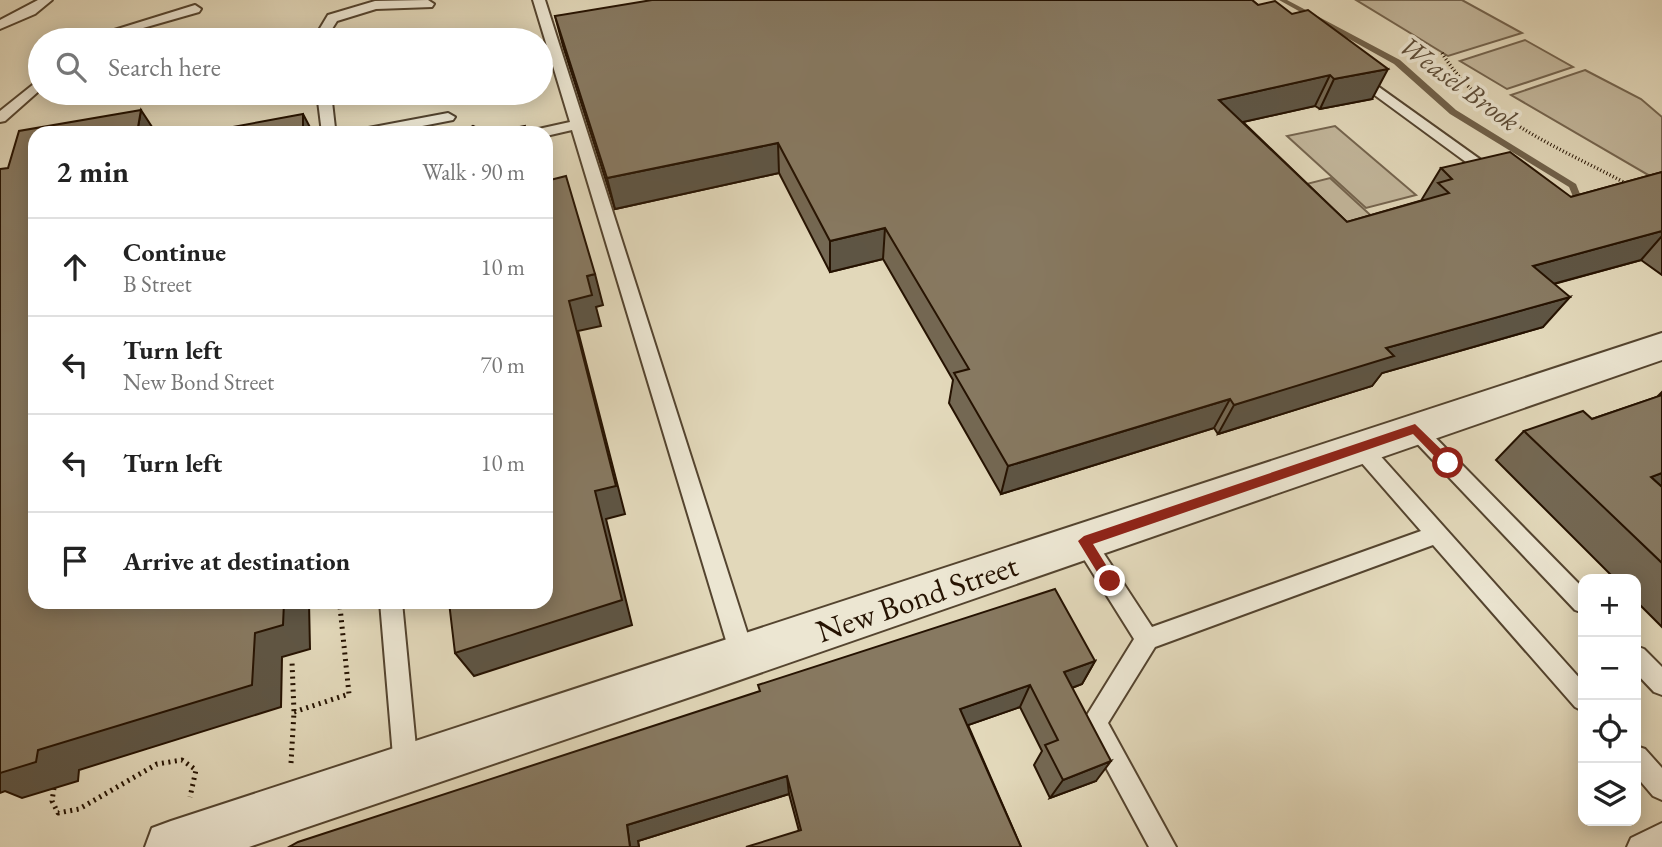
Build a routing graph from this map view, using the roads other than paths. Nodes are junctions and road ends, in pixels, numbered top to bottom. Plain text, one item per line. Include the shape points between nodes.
1 (46, 0) edge
2 (539, 0) edge
3 (428, 4) dead end
4 (195, 9) dead end
5 (0, 25) edge
6 (129, 28) edge
7 (323, 28) edge
8 (548, 28) edge
9 (553, 45) edge
10 (1340, 63) edge
11 (28, 94) edge
12 (325, 105) edge
13 (384, 117) dead end
14 (448, 117) dead end
15 (0, 118) edge
16 (578, 125) junction
17 (327, 126) edge
18 (367, 126) edge
19 (400, 126) edge
20 (553, 130) edge
21 (1490, 173) edge
22 (1662, 346) edge
23 (1415, 429) junction
24 (1360, 447) junction
25 (1437, 534) junction
26 (1084, 541) junction
27 (1578, 598) edge
28 (392, 609) edge
29 (1147, 639) junction
30 (743, 657) junction
31 (1641, 662) edge
32 (1662, 684) edge
33 (1578, 693) edge
34 (1640, 763) edge
35 (406, 769) junction
36 (1662, 787) edge
37 (1662, 836) edge
38 (171, 847) edge
39 (1163, 847) edge
40 (1640, 847) edge

1 - 5 lane
2 - 8 lane
3 - 7 lane via 375,5 327,15
4 - 6 lane
9 - 16 lane
10 - 21 lane
11 - 15 lane
12 - 17 lane
13 - 18 lane
14 - 19 lane
16 - 20 lane
16 - 30 lane
22 - 23 street, New Bond Street
23 - 24 street, New Bond Street
23 - 27 lane
24 - 25 lane
24 - 26 street, New Bond Street
25 - 29 lane
25 - 33 lane
26 - 29 lane
26 - 30 street, New Bond Street
28 - 35 lane
29 - 39 lane via 1094,723
30 - 35 street, New Bond Street
31 - 32 lane
34 - 36 lane
35 - 38 street, New Bond Street
37 - 40 lane

